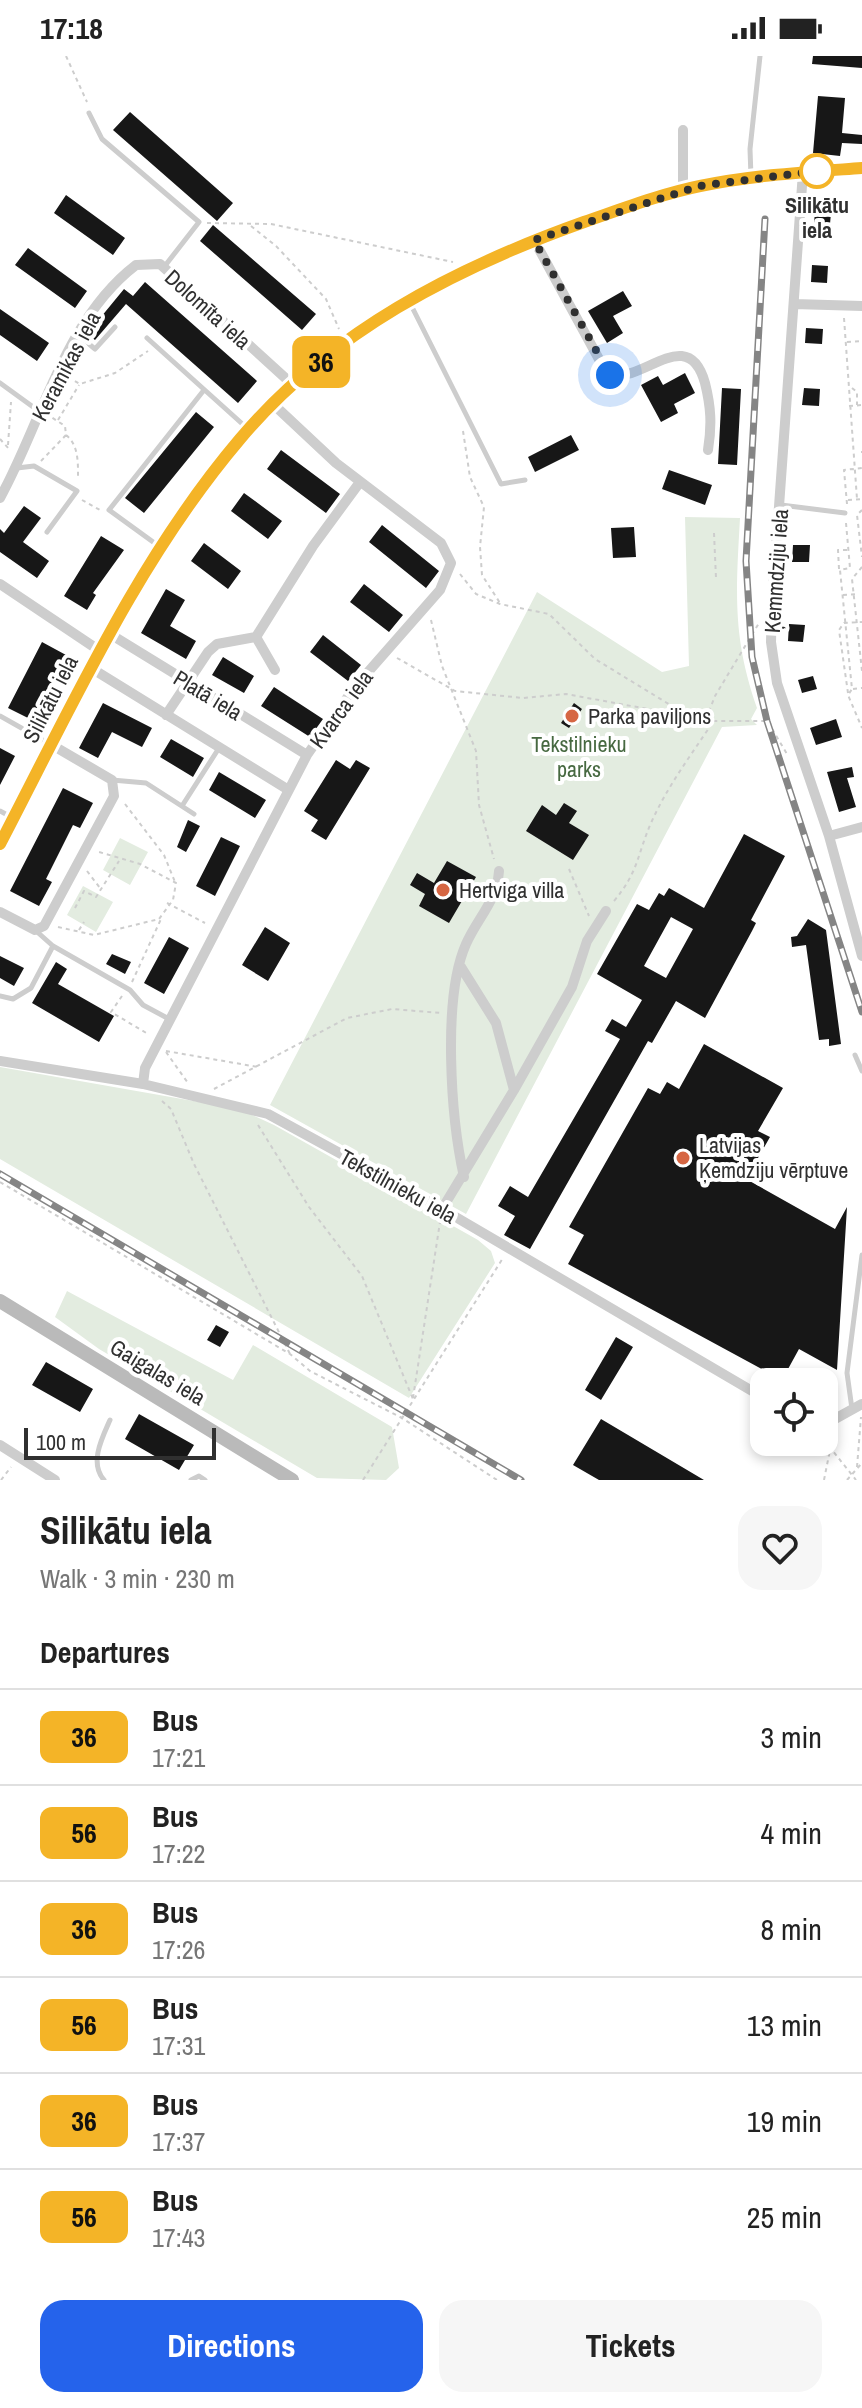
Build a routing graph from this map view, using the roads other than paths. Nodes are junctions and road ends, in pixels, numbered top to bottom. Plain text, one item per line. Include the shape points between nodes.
1 (760, 56) edge
2 (89, 113) road end
3 (683, 130) dead end
4 (862, 168) edge
5 (803, 172) junction
6 (751, 178) junction
7 (683, 191) junction
8 (534, 240) junction
9 (162, 266) junction
10 (409, 300) junction
11 (794, 304) junction
12 (862, 306) edge
13 (115, 327) dead end
14 (78, 335) junction
15 (147, 338) dead end
16 (0, 383) edge
17 (293, 385) junction
18 (204, 390) junction
19 (273, 404) junction
20 (41, 412) junction
21 (248, 430) junction
22 (708, 450) dead end
23 (16, 468) junction
24 (525, 480) dead end
25 (360, 482) junction
26 (0, 498) edge
27 (780, 505) junction
28 (845, 513) road end
29 (47, 532) dead end
30 (161, 548) junction
31 (0, 584) edge
32 (110, 634) junction
33 (256, 637) junction
34 (100, 651) junction
35 (91, 668) junction
36 (275, 670) dead end
37 (187, 682) junction
38 (166, 715) junction
39 (0, 716) edge
40 (52, 745) junction
41 (219, 747) junction
42 (307, 755) junction
43 (112, 780) junction
44 (287, 789) junction
45 (182, 806) junction
46 (194, 814) dead end
47 (7, 815) edge
48 (862, 827) edge
49 (829, 836) junction
50 (0, 845) edge
51 (499, 871) road end
52 (606, 911) road end
53 (0, 912) edge
54 (35, 930) junction
55 (53, 946) junction
56 (862, 956) edge
57 (461, 967) junction
58 (0, 996) edge
59 (170, 1020) junction
60 (855, 1055) dead end
61 (0, 1061) edge
62 (862, 1071) edge
63 (143, 1084) junction
64 (514, 1090) junction
65 (464, 1177) junction
66 (442, 1209) junction
67 (862, 1255) edge
68 (0, 1301) edge
69 (750, 1390) edge
70 (859, 1409) edge
71 (838, 1419) edge
72 (110, 1420) dead end
73 (0, 1445) edge
74 (55, 1480) edge
75 (104, 1480) edge
76 (191, 1480) edge
77 (205, 1480) edge
78 (292, 1480) edge

1 - 6 lane
2 - 9 lane via 102,139 199,222
3 - 7 street
4 - 5 main road, Silikātu iela
5 - 6 main road, Silikātu iela
5 - 11 street, Ķemmdziju iela
6 - 7 main road, Silikātu iela
7 - 8 main road, Silikātu iela
8 - 10 main road, Silikātu iela
8 - 22 street via 610,375 677,356 698,368 711,407
9 - 14 street, Keramikas iela via 136,265 122,276
9 - 17 street, Dolomīta iela
10 - 17 main road, Silikātu iela via 347,340
10 - 24 lane via 501,484
11 - 12 street
11 - 27 street, Ķemmdziju iela
13 - 14 lane via 95,349
14 - 20 street, Keramikas iela
15 - 18 lane
16 - 20 lane
17 - 19 main road, Silikātu iela
18 - 21 lane
18 - 30 lane via 109,510
19 - 21 main road, Silikātu iela
19 - 25 street
20 - 23 street, Keramikas iela
21 - 30 main road, Silikātu iela
23 - 26 street, Keramikas iela
23 - 29 lane via 34,466 77,491
25 - 33 street
25 - 42 street, Kvarca iela via 441,543 451,563 440,590 354,688
27 - 28 lane
27 - 49 street, Ķemmdziju iela via 772,652 777,683
30 - 32 main road, Silikātu iela
31 - 34 street
32 - 34 main road, Silikātu iela
32 - 37 street, Platā iela
33 - 36 street
33 - 37 street via 217,644
34 - 35 main road, Silikātu iela
35 - 38 street, Platā iela
35 - 40 main road, Silikātu iela
37 - 38 street
37 - 42 street, Platā iela
38 - 41 street, Platā iela
39 - 40 lane
40 - 43 street
40 - 47 main road, Silikātu iela
41 - 44 street, Platā iela
41 - 45 lane
42 - 44 street, Kvarca iela
43 - 45 lane via 146,783
43 - 54 street via 114,796 46,923
44 - 59 street, Kvarca iela
45 - 46 lane
47 - 50 main road, Silikātu iela
48 - 49 street
49 - 56 street, Ķemmdziju iela
51 - 57 street via 498,888 465,945
52 - 64 street via 594,926 572,987
53 - 54 street
54 - 55 lane
55 - 58 lane via 31,988 13,999
55 - 59 lane
57 - 64 street via 496,1023
57 - 65 street via 449,1043
59 - 63 street, Kvarca iela via 162,1047 145,1068
60 - 62 lane
61 - 63 street, Tekstilnieku iela
63 - 66 street, Tekstilnieku iela via 268,1114
64 - 65 street
65 - 66 street
66 - 69 street, Tekstilnieku iela
67 - 70 lane via 847,1373 847,1391
68 - 78 main road, Gaigalas iela
70 - 71 street
72 - 75 lane via 96,1458
73 - 74 street
76 - 77 lane

